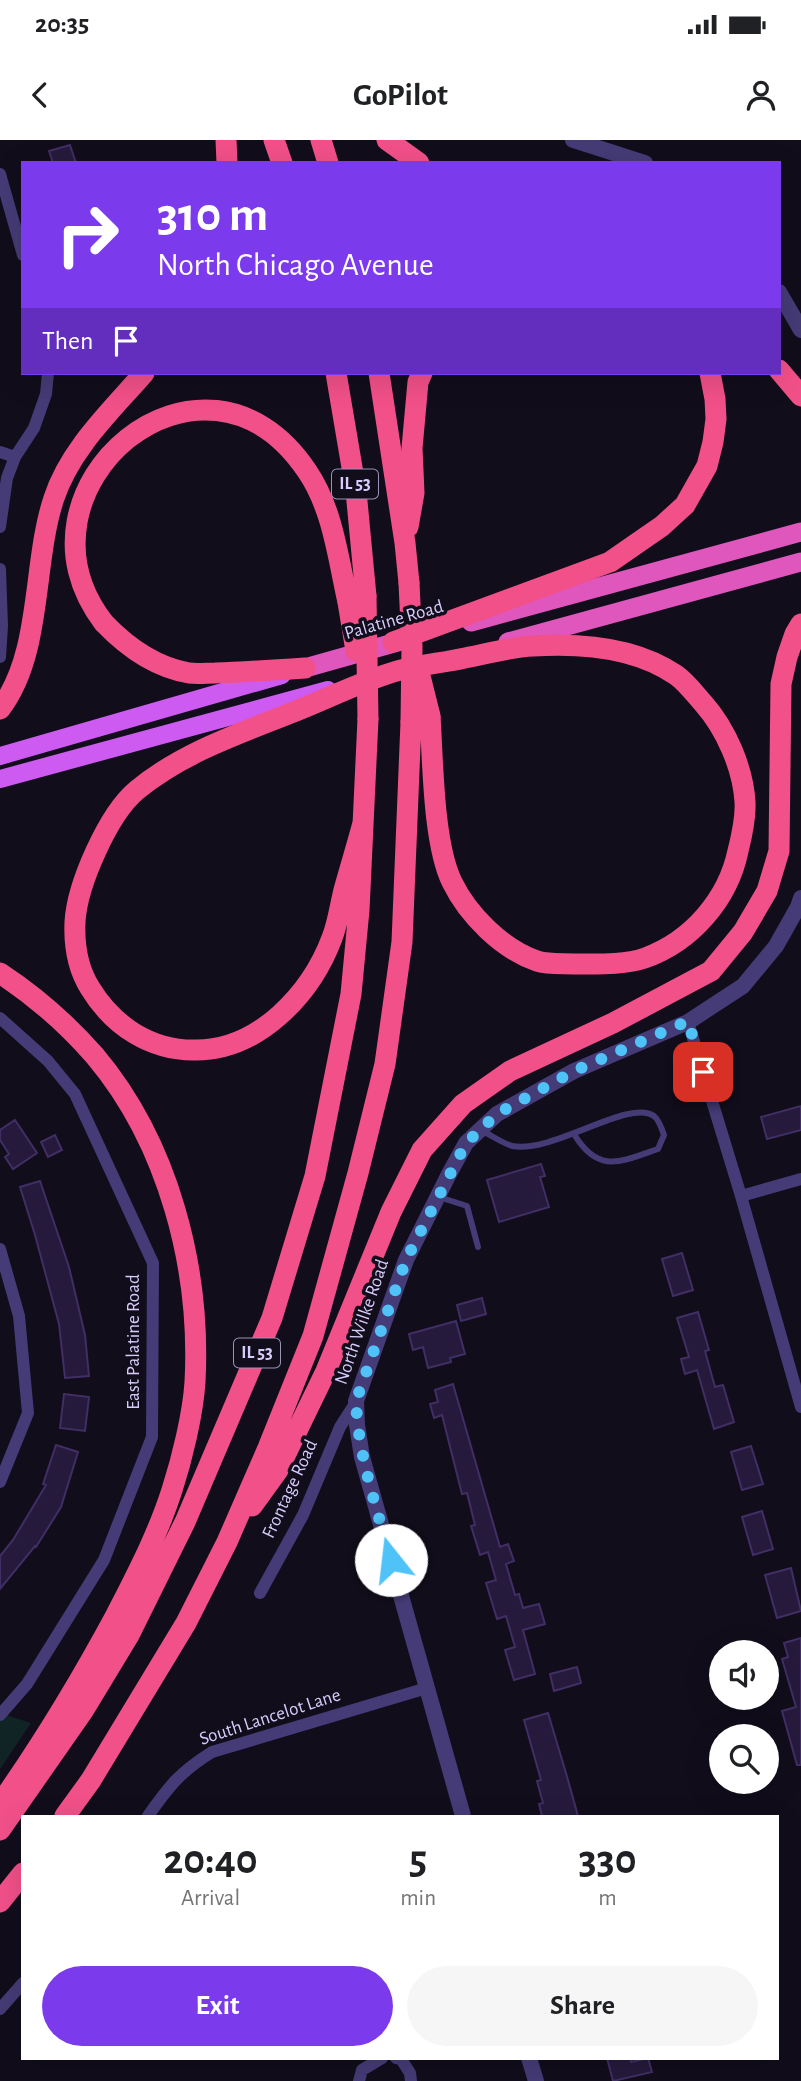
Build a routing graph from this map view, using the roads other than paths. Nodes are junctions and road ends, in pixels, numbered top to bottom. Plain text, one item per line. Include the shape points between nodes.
1 (226, 140) edge
2 (274, 140) edge
3 (321, 140) edge
4 (387, 140) edge
5 (573, 140) edge
6 (227, 161) edge
7 (281, 161) edge
8 (327, 161) edge
9 (416, 161) edge
10 (639, 161) edge
11 (0, 174) edge
12 (21, 248) edge
13 (781, 295) edge
14 (801, 330) edge
15 (781, 372) edge
16 (48, 375) edge
17 (142, 375) edge
18 (335, 375) edge
19 (379, 375) edge
20 (421, 375) edge
21 (709, 375) edge
22 (801, 396) edge
23 (0, 453) edge
24 (15, 457) junction
25 (0, 527) edge
26 (801, 532) edge
27 (405, 543) junction
28 (801, 562) edge
29 (0, 569) edge
30 (357, 599) junction
31 (801, 624) edge
32 (403, 645) junction
33 (0, 657) edge
34 (305, 668) junction
35 (395, 672) junction
36 (0, 709) edge
37 (421, 719) junction
38 (0, 756) edge
39 (0, 779) edge
40 (363, 823) junction
41 (801, 898) edge
42 (0, 973) edge
43 (0, 1018) edge
44 (688, 1021) junction
45 (481, 1130) junction
46 (574, 1134) junction
47 (801, 1179) edge
48 (438, 1196) junction
49 (741, 1196) junction
50 (478, 1247) dead end
51 (0, 1249) edge
52 (356, 1401) junction
53 (801, 1407) edge
54 (0, 1482) edge
55 (227, 1542) junction
56 (260, 1593) dead end
57 (427, 1688) junction
58 (0, 1715) edge
59 (0, 1804) edge
60 (66, 1815) edge
61 (149, 1815) edge
62 (463, 1815) edge
63 (0, 1830) edge
64 (21, 1876) edge
65 (0, 1902) edge
66 (21, 1985) edge
67 (0, 2009) edge
68 (379, 2060) edge
69 (402, 2060) edge
70 (530, 2060) edge
71 (359, 2081) edge
72 (411, 2081) edge
73 (536, 2081) edge

1 - 6 highway
2 - 7 highway
3 - 8 highway
4 - 9 highway
5 - 10 street
11 - 12 street
13 - 14 street
15 - 22 highway
16 - 24 street via 34,428
17 - 36 highway via 96,426 61,478 49,516 23,662
18 - 30 highway, IL 53 via 356,491
19 - 27 highway, IL 53
20 - 27 highway via 412,448 414,493
21 - 32 highway via 716,419 707,466 685,505 662,526 610,562
23 - 24 street
24 - 25 street
26 - 32 highway, Palatine Road
27 - 32 highway, IL 53, bridge via 409,583
28 - 35 highway
29 - 33 street
30 - 34 highway via 318,490 296,456 250,421 213,411 160,415 122,434 90,465 72,502 66,545 77,586 115,635 136,653 190,673
30 - 40 highway, IL 53, bridge via 367,727
31 - 55 highway via 786,657 781,684 779,851 767,891 743,932 711,971 510,1071 463,1104 422,1150 278,1470
32 - 34 highway, Palatine Road
32 - 37 highway, IL 53, bridge
34 - 38 main road, Palatine Road
35 - 37 highway via 531,646 615,649 678,676 713,714 725,736 745,802 736,862 719,900 677,943 640,960 540,962 497,939 471,913 451,880
35 - 39 main road
35 - 40 highway via 191,755 134,792 114,814 75,919 79,966 87,984 127,1030 167,1047 209,1050 257,1034 280,1016 322,961 334,934
37 - 55 highway, IL 53 via 402,942 385,1064 313,1336
40 - 63 highway, IL 53 via 356,959 344,1038 315,1176 272,1318 184,1522 129,1635 83,1711
41 - 44 street, North Wilke Road via 776,946 743,986
42 - 59 highway via 52,1012 120,1089 158,1161 170,1195 188,1260 195,1315 195,1384 183,1452 162,1520 73,1692
43 - 58 street, East Palatine Road via 48,1061 75,1094 153,1263 152,1437 104,1560 27,1684
44 - 45 street, North Wilke Road via 574,1071 497,1114
44 - 49 street
45 - 46 lane via 512,1146 549,1143
45 - 48 street, North Wilke Road via 466,1143
46 - 46 lane via 641,1110 656,1117 664,1135 657,1149 607,1162 593,1158
47 - 49 street
48 - 50 lane via 467,1206
48 - 52 street, North Wilke Road via 406,1260
49 - 53 street
51 - 54 street via 19,1316 29,1413
52 - 56 street, Frontage Road via 340,1427 303,1515
52 - 57 street, North Wilke Road via 362,1457
55 - 60 highway, IL 53 via 187,1623
57 - 61 street, South Lancelot Lane via 212,1752 186,1768
57 - 62 street, North Wilke Road
64 - 65 highway
66 - 67 street
68 - 71 street via 362,2070
69 - 72 street
70 - 73 street

